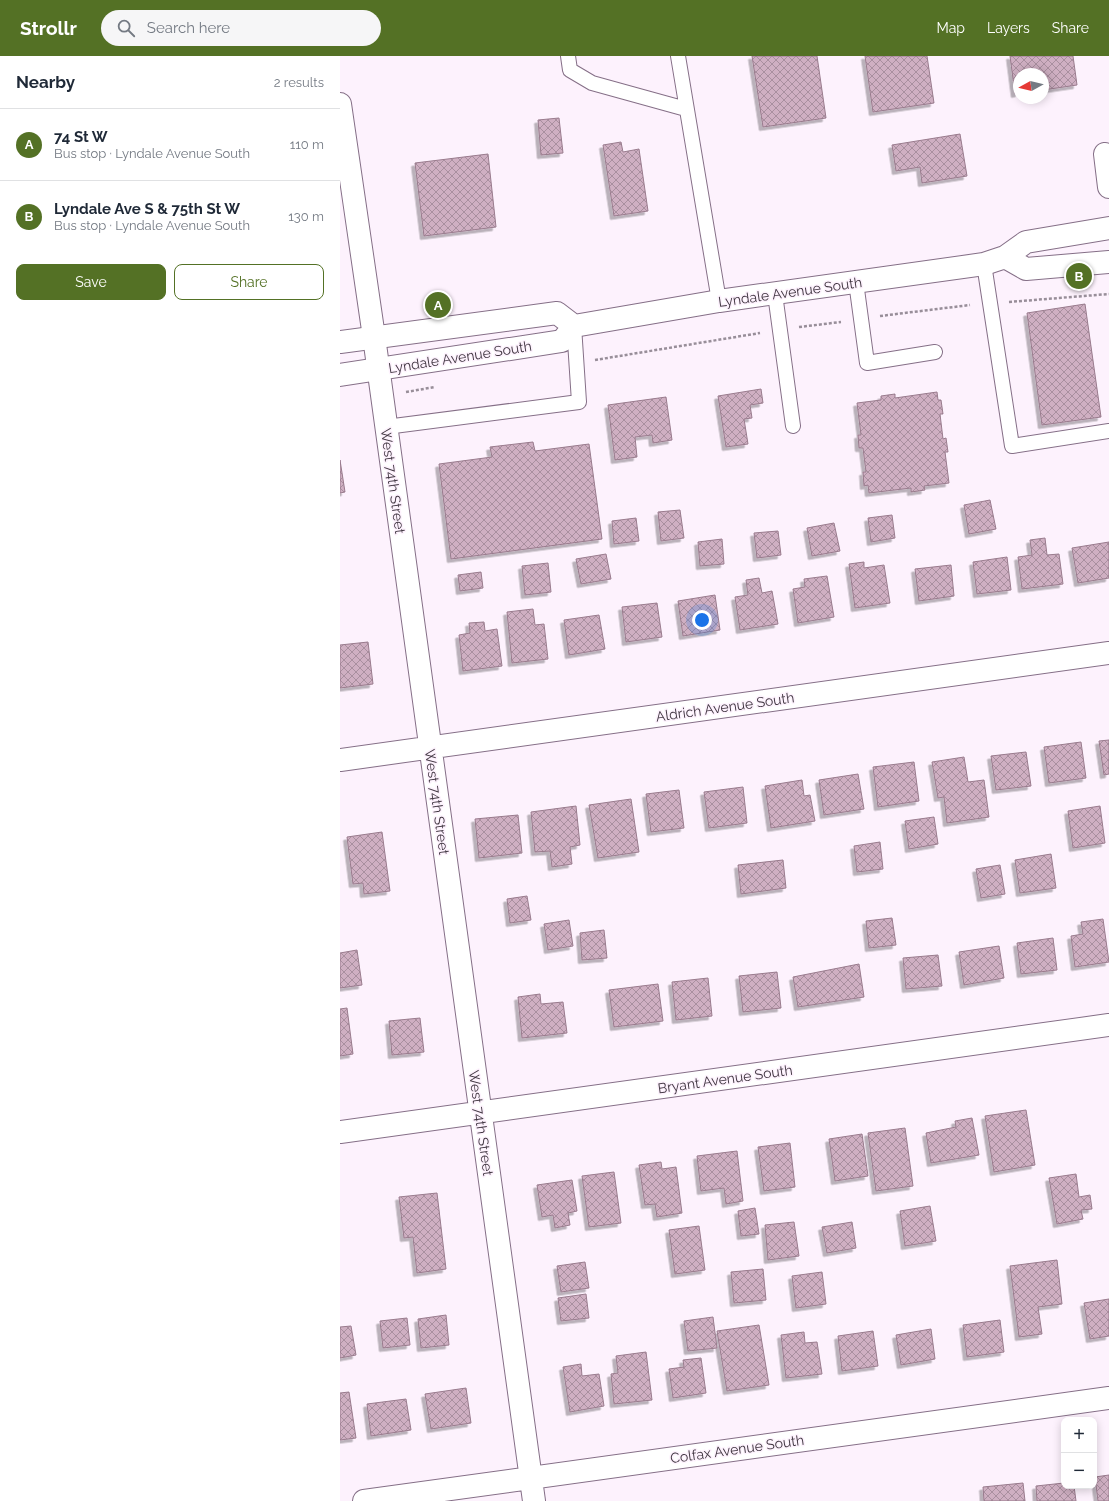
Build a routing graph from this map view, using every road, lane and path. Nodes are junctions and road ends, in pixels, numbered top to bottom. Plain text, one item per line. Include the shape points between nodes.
1 (568, 56) edge
2 (678, 56) edge
3 (340, 104) edge
4 (686, 109) junction
5 (1105, 154) dead end
6 (1109, 187) edge
7 (1109, 228) edge
8 (1005, 257) junction
9 (1109, 262) edge
10 (984, 264) junction
11 (856, 282) junction
12 (775, 294) junction
13 (1109, 294) edge
14 (719, 301) junction
15 (990, 304) junction
16 (860, 319) junction
17 (574, 326) junction
18 (780, 330) junction
19 (374, 337) junction
20 (340, 342) edge
21 (935, 352) dead end
22 (576, 363) junction
23 (378, 370) junction
24 (340, 375) edge
25 (443, 386) dead end
26 (404, 392) dead end
27 (793, 426) dead end
28 (386, 427) junction
29 (1109, 431) edge
30 (1109, 653) edge
31 (430, 748) junction
32 (340, 760) edge
33 (1109, 1026) edge
34 (479, 1113) junction
35 (340, 1132) edge
36 (1109, 1398) edge
37 (531, 1478) junction
38 (364, 1501) edge
39 (534, 1501) edge

1 - 4 lane via 570,70 592,83
2 - 4 lane
3 - 19 street, West 74th Street
4 - 14 lane
5 - 6 street
7 - 8 street, Lyndale Avenue South via 1026,242
8 - 9 street via 1026,269
8 - 10 street, Lyndale Avenue South
10 - 11 street, Lyndale Avenue South
10 - 15 lane
11 - 12 street, Lyndale Avenue South
11 - 16 lane
12 - 14 street, Lyndale Avenue South
12 - 18 lane
13 - 15 path
14 - 17 street, Lyndale Avenue South
15 - 16 path
15 - 29 lane via 1012,446
16 - 18 path
16 - 21 lane via 867,363
17 - 19 street, Lyndale Avenue South via 557,313
17 - 22 lane
17 - 23 street, Lyndale Avenue South via 562,341
18 - 22 path
18 - 27 lane
19 - 20 street, Lyndale Avenue South
19 - 23 street, West 74th Street
22 - 28 lane via 579,402
23 - 24 street, Lyndale Avenue South
23 - 28 street, West 74th Street
25 - 26 path
28 - 31 street, West 74th Street
30 - 31 street, Aldrich Avenue South
31 - 32 street, Aldrich Avenue South
31 - 34 street, West 74th Street
33 - 34 street, Bryant Avenue South
34 - 35 street, Bryant Avenue South
34 - 37 street, West 74th Street
36 - 37 street, Colfax Avenue South
37 - 38 street, Colfax Avenue South
37 - 39 street, West 74th Street

